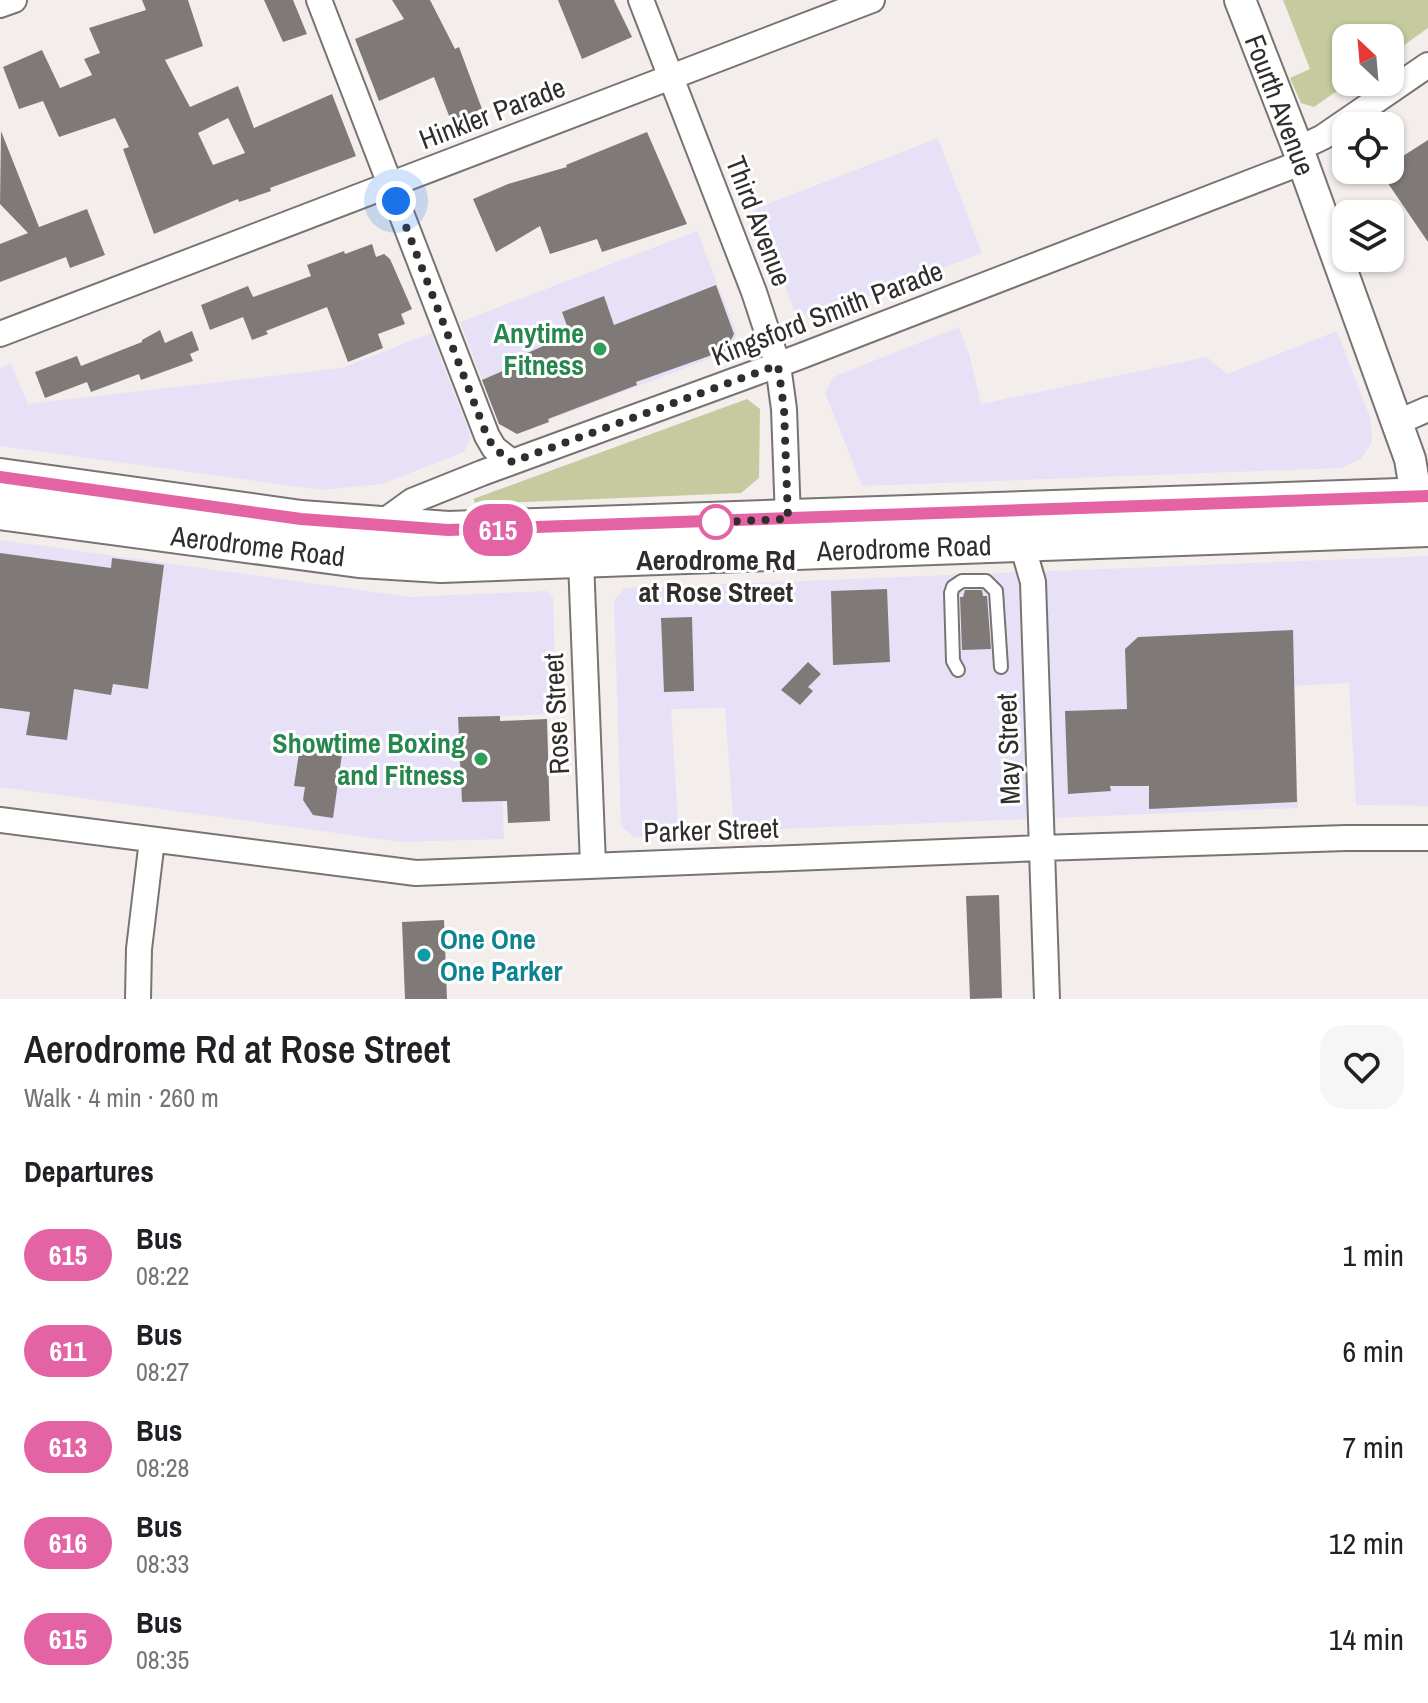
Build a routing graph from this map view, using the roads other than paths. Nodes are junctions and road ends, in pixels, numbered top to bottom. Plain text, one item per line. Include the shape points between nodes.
1 (14, 0) edge
2 (319, 0) edge
3 (641, 0) edge
4 (872, 0) edge
5 (1240, 0) edge
6 (0, 5) edge
7 (1428, 65) edge
8 (671, 77) junction
9 (1300, 156) junction
10 (390, 185) junction
11 (0, 334) edge
12 (778, 365) junction
13 (1428, 409) edge
14 (1396, 423) junction
15 (512, 462) junction
16 (0, 477) edge
17 (0, 511) edge
18 (1424, 512) edge
19 (990, 513) junction
20 (788, 519) junction
21 (376, 527) junction
22 (1022, 544) junction
23 (581, 561) junction
24 (1001, 667) dead end
25 (958, 670) dead end
26 (0, 820) edge
27 (1428, 838) edge
28 (152, 840) junction
29 (1041, 848) junction
30 (593, 865) junction
31 (138, 999) edge
32 (1047, 999) edge

1 - 6 street
2 - 10 street
3 - 8 street, Third Avenue
4 - 8 street, Hinkler Parade
5 - 9 street, Fourth Avenue
7 - 9 street, Kingsford Smith Parade
8 - 10 street, Hinkler Parade
8 - 12 street, Third Avenue
9 - 12 street, Kingsford Smith Parade
9 - 14 street, Fourth Avenue
10 - 11 street, Hinkler Parade
10 - 15 street via 487,436
12 - 15 street, Kingsford Smith Parade
12 - 20 street, Third Avenue
13 - 14 street
14 - 18 street, Fourth Avenue
15 - 21 street, Kingsford Smith Parade via 412,501
16 - 21 main road, Aerodrome Road
17 - 23 main road, Aerodrome Road via 359,559 441,564
18 - 19 main road, Aerodrome Road
18 - 22 main road, Aerodrome Road
19 - 20 main road, Aerodrome Road
19 - 22 street
20 - 21 main road, Aerodrome Road via 517,530
22 - 23 main road, Aerodrome Road
22 - 29 street, May Street via 1034,591
23 - 30 street, Rose Street
24 - 25 lane via 996,591 986,581 962,581 951,593 953,661
26 - 28 street, Parker Street
27 - 29 street, Parker Street
28 - 30 street, Parker Street via 416,873
28 - 31 street
29 - 30 street, Parker Street
29 - 32 street, May Street

